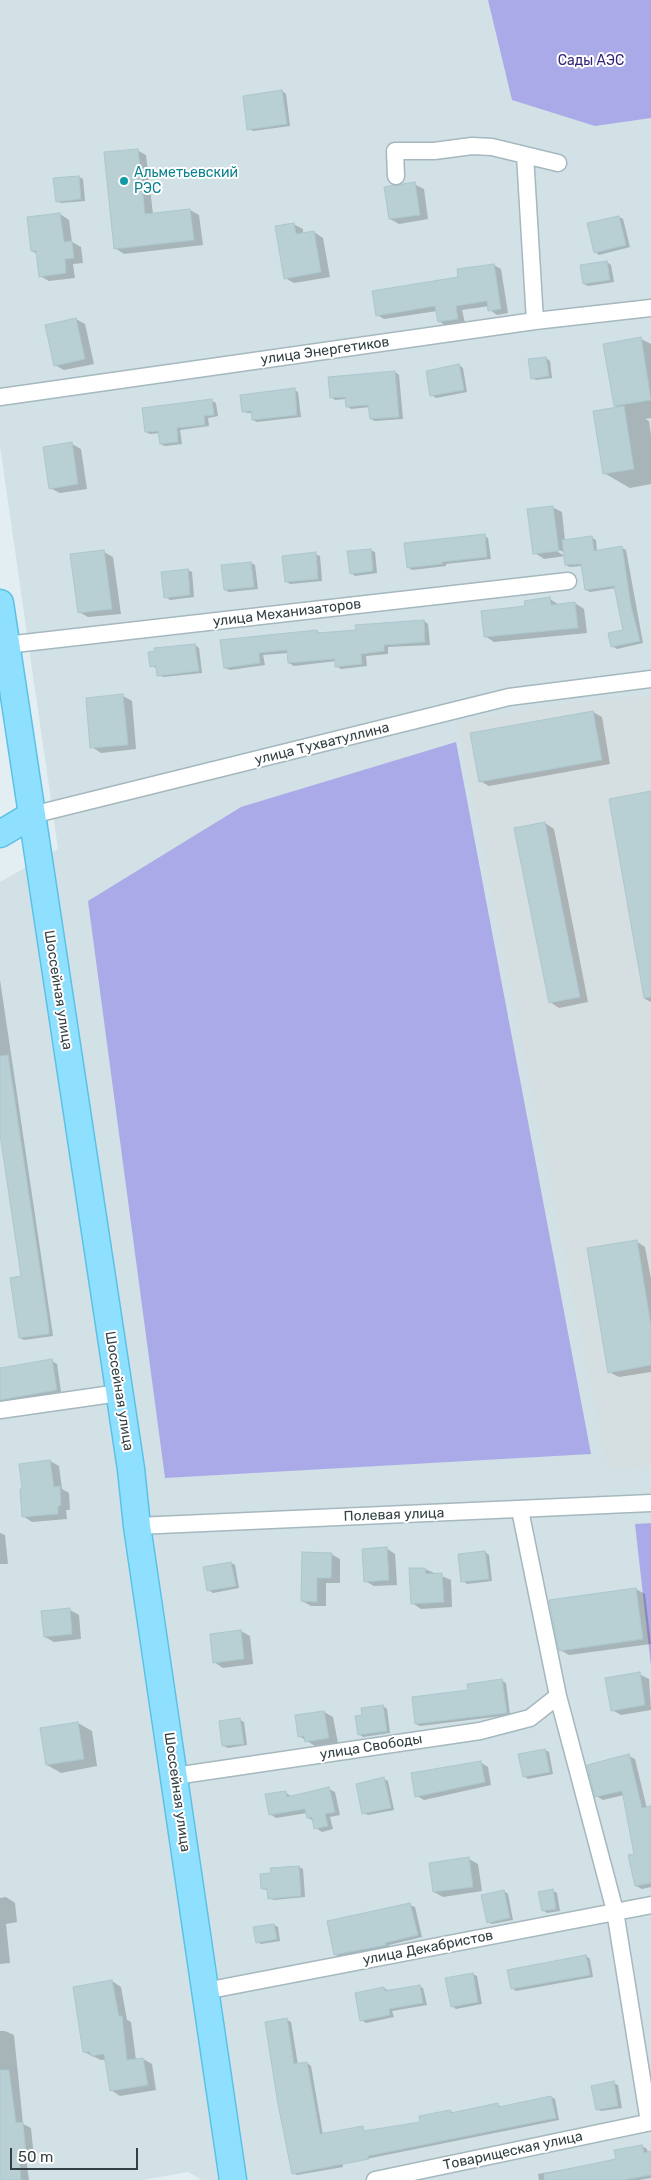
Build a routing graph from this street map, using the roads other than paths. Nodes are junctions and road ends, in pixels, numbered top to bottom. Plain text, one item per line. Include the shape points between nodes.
1 (525, 154) junction
2 (558, 163) dead end
3 (396, 176) dead end
4 (651, 308) edge
5 (535, 321) junction
6 (0, 397) edge
7 (568, 581) dead end
8 (0, 602) edge
9 (6, 645) junction
10 (651, 679) edge
11 (32, 815) junction
12 (0, 834) edge
13 (120, 1393) junction
14 (0, 1410) edge
15 (651, 1503) edge
16 (520, 1510) junction
17 (137, 1526) junction
18 (558, 1696) junction
19 (175, 1776) junction
20 (651, 1905) edge
21 (615, 1911) junction
22 (206, 1991) junction
23 (650, 2122) edge
24 (233, 2180) edge
25 (375, 2180) edge

1 - 2 street
1 - 3 street via 472,146 434,151 395,151
1 - 5 street
4 - 5 street, улица Энергетиков
5 - 6 street, улица Энергетиков
7 - 9 street, улица Механизаторов
8 - 9 main road, Шоссейная улица
9 - 11 main road, Шоссейная улица
10 - 11 street, улица Тухватуллина via 509,697
11 - 12 main road, улица Тухватуллина
11 - 13 main road, Шоссейная улица
13 - 14 street
13 - 17 main road, Шоссейная улица
15 - 16 street, Полевая улица
16 - 17 street, Полевая улица
16 - 18 street
17 - 19 main road, Шоссейная улица
18 - 19 street, улица Свободы via 530,1718 480,1730
18 - 21 street
19 - 22 main road, Шоссейная улица
20 - 21 street, улица Декабристов
21 - 22 street, улица Декабристов
21 - 23 street
22 - 24 main road, Шоссейная улица
23 - 25 street, Товарищеская улица

